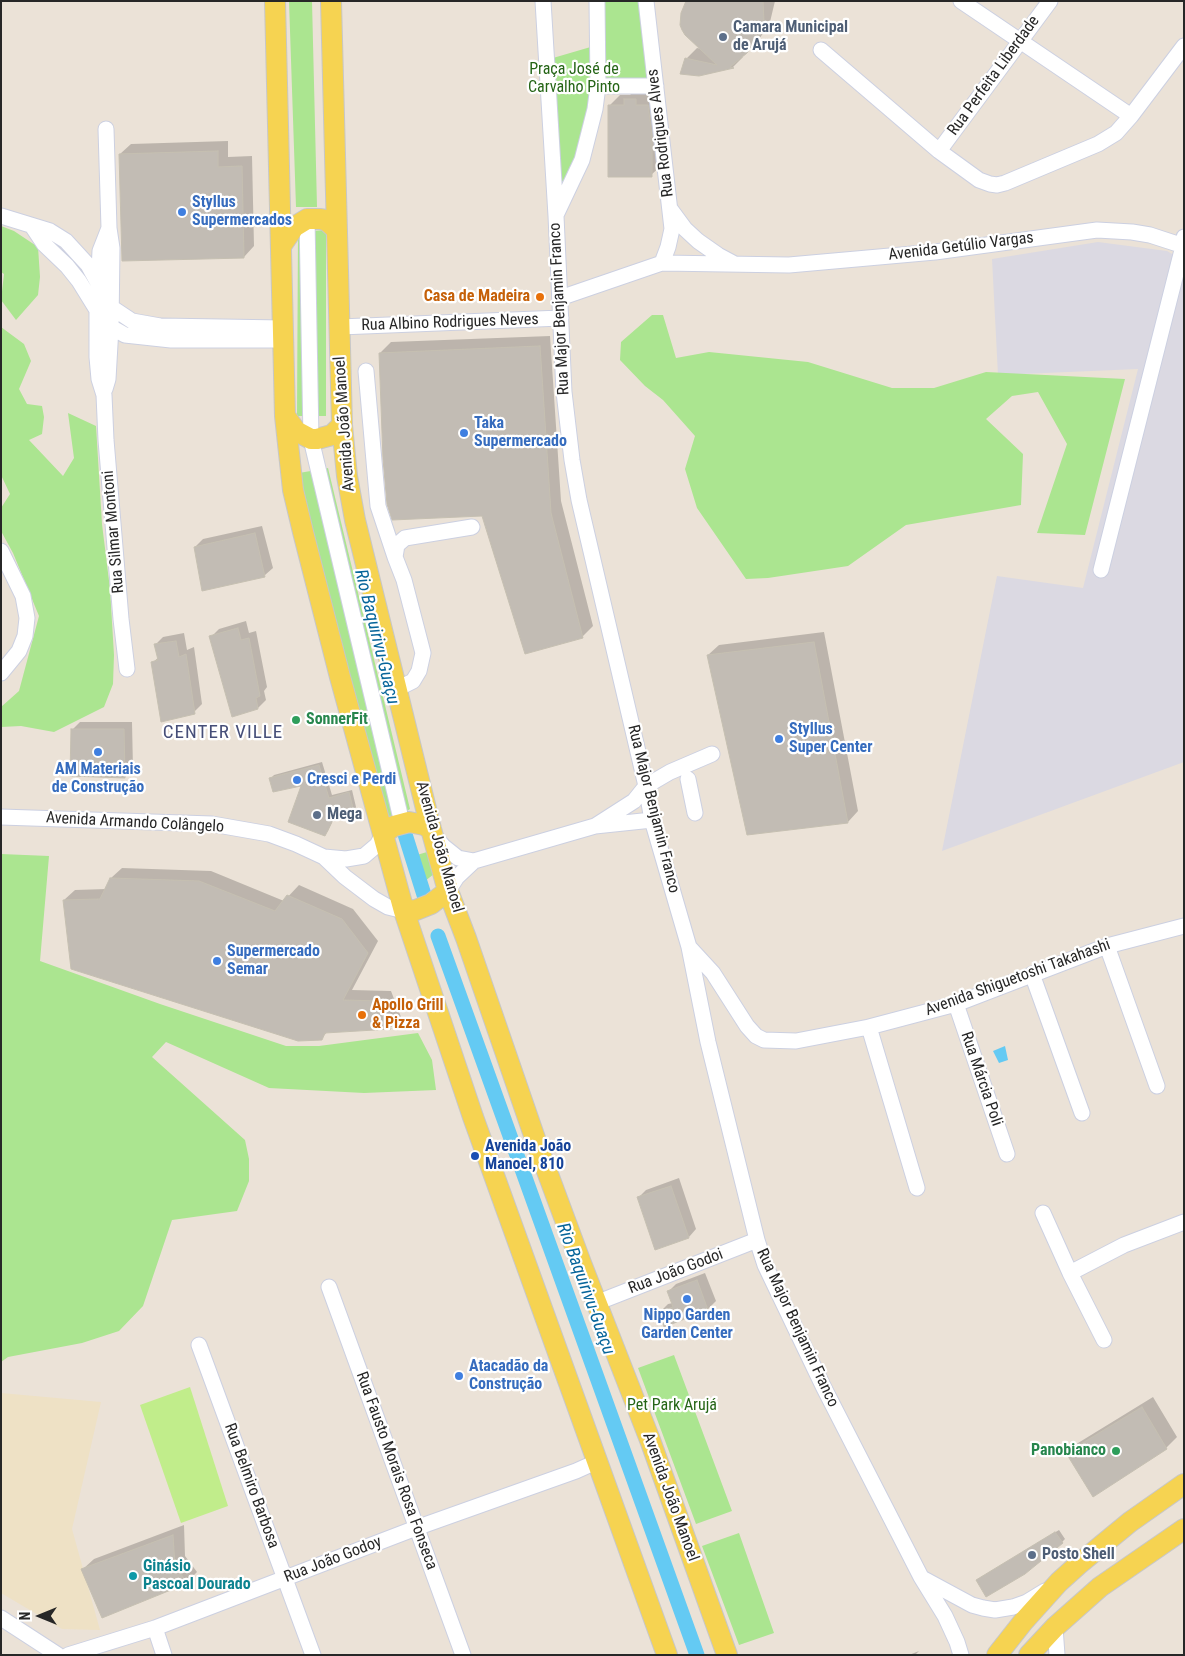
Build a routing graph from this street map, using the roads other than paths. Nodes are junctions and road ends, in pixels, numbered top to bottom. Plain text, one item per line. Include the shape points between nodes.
1 (275, 1) edge
2 (331, 1) edge
3 (543, 1) edge
4 (597, 1) edge
5 (646, 1) edge
6 (961, 1) edge
7 (1050, 1) edge
8 (1020, 40) junction
9 (1184, 46) edge
10 (821, 50) dead end
11 (598, 86) junction
12 (656, 86) junction
13 (1131, 116) junction
14 (106, 130) dead end
15 (939, 151) junction
16 (670, 209) junction
17 (1, 216) edge
18 (556, 216) junction
19 (307, 219) junction
20 (32, 226) junction
21 (109, 228) junction
22 (337, 230) junction
23 (1184, 237) edge
24 (102, 244) junction
25 (281, 246) junction
26 (1184, 246) edge
27 (72, 247) junction
28 (662, 263) junction
29 (736, 265) junction
30 (98, 282) junction
31 (560, 298) junction
32 (104, 308) junction
33 (561, 318) junction
34 (111, 327) junction
35 (340, 327) junction
36 (283, 334) junction
37 (366, 371) dead end
38 (104, 395) junction
39 (285, 416) junction
40 (342, 425) junction
41 (311, 439) junction
42 (472, 527) dead end
43 (1, 551) edge
44 (395, 557) junction
45 (1101, 570) dead end
46 (127, 669) dead end
47 (1, 673) edge
48 (397, 689) junction
49 (712, 754) dead end
50 (688, 779) dead end
51 (646, 786) junction
52 (695, 813) dead end
53 (1, 817) edge
54 (652, 820) junction
55 (402, 823) junction
56 (595, 826) junction
57 (431, 829) junction
58 (383, 834) junction
59 (324, 857) junction
60 (474, 860) junction
61 (448, 891) junction
62 (404, 912) junction
63 (1184, 926) edge
64 (1107, 946) junction
65 (689, 947) junction
66 (1032, 974) junction
67 (956, 1004) junction
68 (869, 1027) junction
69 (1157, 1086) dead end
70 (1082, 1113) dead end
71 (1007, 1154) dead end
72 (916, 1188) dead end
73 (1043, 1213) dead end
74 (1184, 1222) edge
75 (756, 1240) junction
76 (1070, 1273) junction
77 (329, 1287) dead end
78 (596, 1303) junction
79 (1104, 1340) dead end
80 (200, 1345) dead end
81 (596, 1462) junction
82 (1184, 1484) edge
83 (416, 1528) junction
84 (1184, 1529) edge
85 (921, 1577) junction
86 (284, 1578) junction
87 (1059, 1582) junction
88 (1, 1618) edge
89 (1055, 1627) junction
90 (154, 1628) junction
91 (58, 1655) edge
92 (68, 1655) edge
93 (164, 1655) edge
94 (313, 1655) edge
95 (463, 1655) edge
96 (667, 1655) edge
97 (727, 1655) edge
98 (960, 1655) edge
99 (997, 1655) edge
100 (1029, 1655) edge
101 (1057, 1655) edge

1 - 25 main road
2 - 22 main road, Avenida João Manoel
3 - 18 street, Rua Major Benjamin Franco
4 - 11 street
5 - 12 street, Rua Rodrigues Alves
6 - 8 street
7 - 8 street, Rua Perfeita Liberdade
8 - 13 street
8 - 15 street, Rua Perfeita Liberdade
9 - 13 street
10 - 15 street
11 - 12 street
11 - 18 street via 582,160
12 - 16 street, Rua Rodrigues Alves
13 - 15 street via 1116,133 1098,144 1005,184 979,180
14 - 21 street
16 - 28 street, Rua Rodrigues Alves via 672,229
16 - 29 street via 698,241
17 - 20 street
18 - 31 street, Rua Major Benjamin Franco
19 - 22 main road via 328,221
19 - 25 main road via 294,227
19 - 41 street
20 - 27 street via 50,231
20 - 32 street via 44,244
21 - 24 street
21 - 32 street via 112,248
22 - 35 main road, Avenida João Manoel
23 - 26 street
24 - 27 street via 90,248
24 - 30 street
25 - 36 main road
26 - 29 street, Avenida Getúlio Vargas via 1150,235 1097,230 935,252 789,265
26 - 45 street
27 - 30 street
28 - 29 street, Avenida Getúlio Vargas
28 - 31 street, Avenida Getúlio Vargas
30 - 32 street
31 - 33 street, Rua Major Benjamin Franco
32 - 34 street, Rua Silmar Montoni
32 - 36 street via 132,321 160,326
32 - 38 street, Rua Silmar Montoni via 98,372
33 - 35 street, Rua Albino Rodrigues Neves
33 - 51 street, Rua Major Benjamin Franco via 564,392 579,500
34 - 36 street via 125,334 171,340
34 - 38 street, Rua Silmar Montoni
35 - 40 main road, Avenida João Manoel
36 - 39 main road
37 - 44 street via 378,506
38 - 46 street, Rua Silmar Montoni
39 - 41 main road via 296,431
39 - 58 main road via 293,490
40 - 41 main road via 332,435
40 - 48 main road, Avenida João Manoel via 353,512
41 - 55 street
42 - 44 street via 405,538 397,545
43 - 47 street via 23,596 27,618 19,651
44 - 48 street via 423,654 413,681
48 - 57 main road, Avenida João Manoel
49 - 51 street via 678,767
50 - 52 street
51 - 54 street, Rua Major Benjamin Franco
51 - 56 street via 634,801
53 - 59 street, Avenida Armando Colângelo via 212,824 269,834
54 - 56 street
54 - 65 street, Rua Major Benjamin Franco
55 - 57 main road via 416,823
55 - 58 main road
56 - 60 street
57 - 60 street via 437,840 458,858
57 - 61 main road, Avenida João Manoel
58 - 59 street via 377,845 364,856 346,859
58 - 62 main road
59 - 62 street via 374,899
60 - 61 street
61 - 62 main road via 424,908
61 - 78 main road, Avenida João Manoel
62 - 81 main road
63 - 64 street, Avenida Shiguetoshi Takahashi
64 - 66 street, Avenida Shiguetoshi Takahashi
64 - 69 street
65 - 68 street, Avenida Shiguetoshi Takahashi via 713,973 747,1026 764,1040 796,1040
65 - 75 street, Rua Major Benjamin Franco via 708,1042
66 - 67 street, Avenida Shiguetoshi Takahashi
66 - 70 street
67 - 68 street, Avenida Shiguetoshi Takahashi
67 - 71 street, Rua Márcia Poli
68 - 72 street
73 - 76 street
74 - 76 street via 1124,1245
75 - 78 street, Rua João Godoi
75 - 85 street, Rua Major Benjamin Franco via 823,1386
76 - 79 street
77 - 83 street, Rua Fausto Morais Rosa Fonseca
78 - 97 main road, Avenida João Manoel via 650,1440
80 - 86 street, Rua Belmiro Barbosa
81 - 83 street, Rua João Godoy
81 - 96 main road
82 - 87 main road via 1130,1522
83 - 86 street, Rua João Godoy
83 - 95 street, Rua Fausto Morais Rosa Fonseca
84 - 89 main road via 1100,1587
85 - 87 street via 972,1605 995,1610 1027,1602
85 - 98 street, Rua Major Benjamin Franco via 946,1616
86 - 90 street, Rua João Godoy
86 - 94 street, Rua Belmiro Barbosa
87 - 99 main road
88 - 91 street
89 - 100 main road
89 - 101 street
90 - 92 street, Rua João Godoy
90 - 93 street

